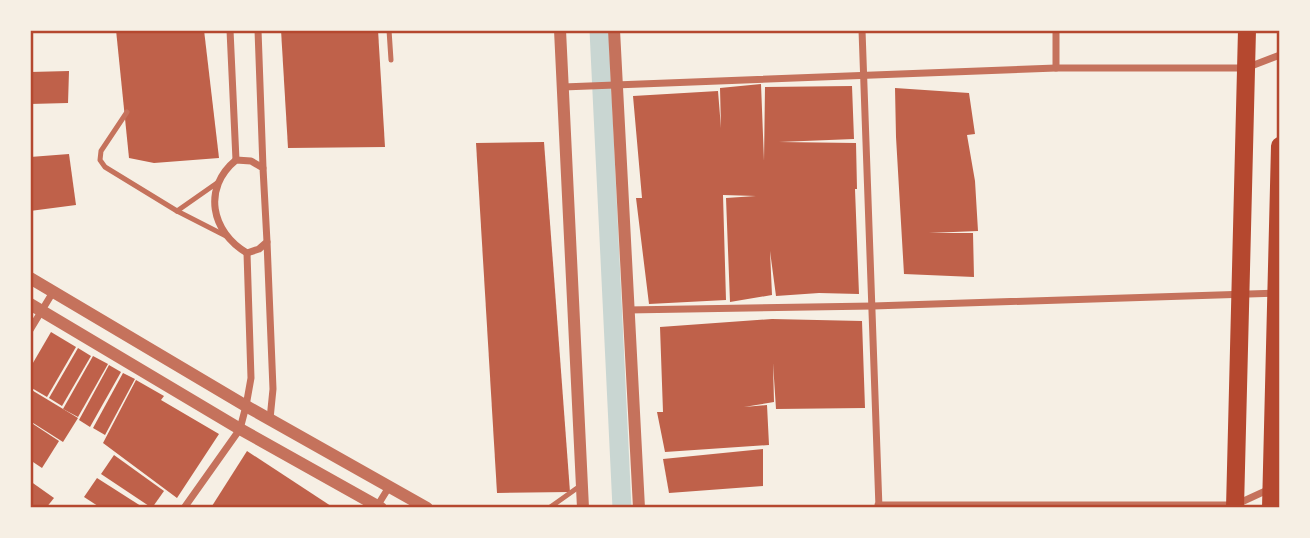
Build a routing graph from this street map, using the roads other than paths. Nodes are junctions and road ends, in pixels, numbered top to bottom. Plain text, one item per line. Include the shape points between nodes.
1 (230, 30) edge
2 (257, 30) edge
3 (389, 30) edge
4 (560, 30) edge
5 (614, 30) edge
6 (862, 30) edge
7 (1056, 30) edge
8 (1247, 30) edge
9 (1280, 55) edge
10 (391, 60) dead end
11 (1056, 68) junction
12 (1246, 68) junction
13 (864, 75) junction
14 (611, 84) junction
15 (563, 87) junction
16 (127, 112) dead end
17 (1280, 146) edge
18 (236, 160) junction
19 (263, 168) junction
20 (218, 183) junction
21 (1279, 208) edge
22 (177, 211) junction
23 (226, 236) junction
24 (267, 242) junction
25 (247, 253) junction
26 (30, 278) edge
27 (53, 292) junction
28 (1277, 293) junction
29 (1242, 296) junction
30 (873, 306) junction
31 (36, 307) edge
32 (627, 310) junction
33 (30, 330) edge
34 (246, 406) junction
35 (270, 419) junction
36 (240, 429) junction
37 (582, 484) junction
38 (389, 487) junction
39 (1276, 488) edge
40 (878, 506) edge
41 (1235, 507) edge
42 (184, 508) edge
43 (378, 508) edge
44 (427, 508) edge
45 (550, 508) edge
46 (583, 508) edge
47 (639, 508) edge
48 (1271, 508) edge

1 - 18 street
2 - 19 street
3 - 10 lane
4 - 15 street
5 - 14 street
6 - 13 street
7 - 11 street
8 - 12 main road
9 - 12 street
11 - 12 street
11 - 13 street
12 - 29 main road
13 - 14 street
13 - 30 street
14 - 15 street
14 - 32 street
15 - 37 street
16 - 22 lane via 101,151 100,160 113,174
17 - 21 main road
18 - 19 street
18 - 20 street
19 - 24 street
20 - 22 lane
20 - 23 street via 214,198
21 - 28 main road
22 - 23 lane
23 - 25 street
24 - 25 street
24 - 35 street via 273,389
25 - 34 street via 251,379
26 - 27 street
27 - 31 street
27 - 34 street
28 - 29 street
28 - 39 main road
29 - 30 street
29 - 41 main road
30 - 32 street
30 - 40 street
31 - 33 street
31 - 36 street
32 - 47 street
34 - 35 street
34 - 36 street
35 - 38 street
36 - 42 street
36 - 43 street
37 - 45 lane
37 - 46 street
38 - 43 street
38 - 44 street
39 - 41 street
39 - 48 main road
40 - 41 street

